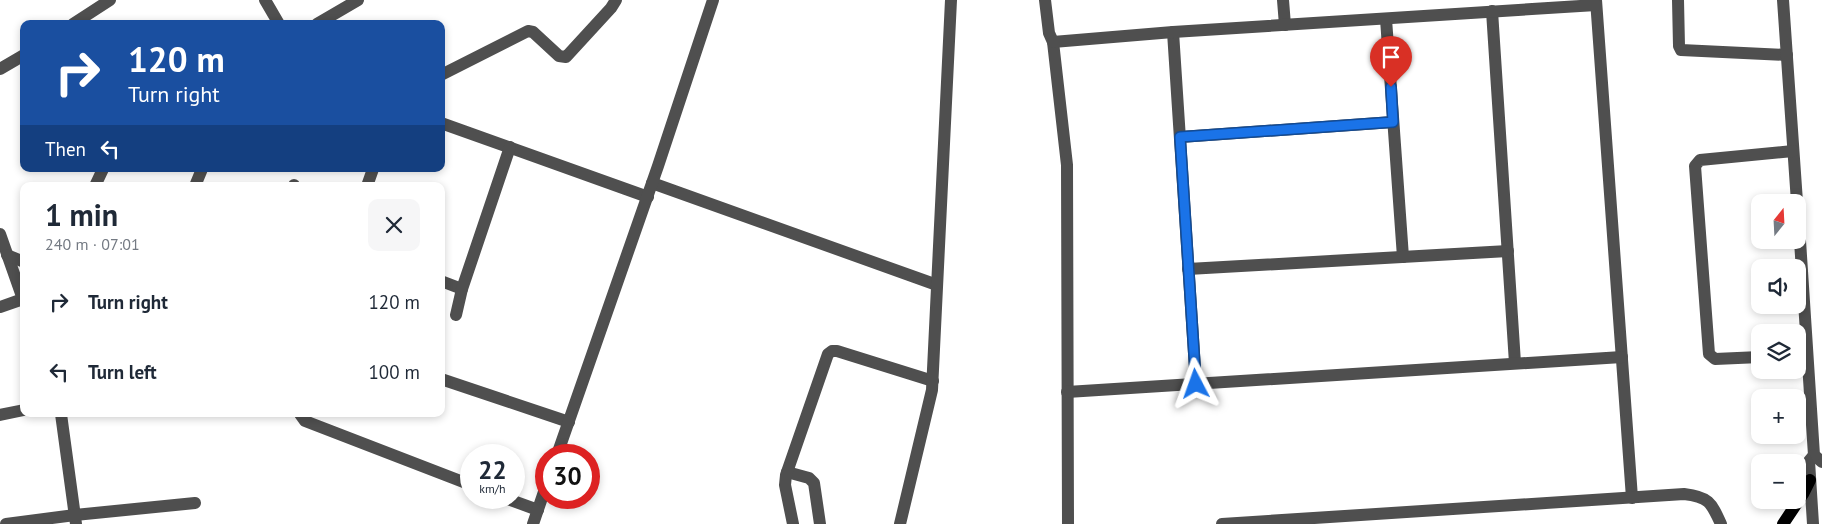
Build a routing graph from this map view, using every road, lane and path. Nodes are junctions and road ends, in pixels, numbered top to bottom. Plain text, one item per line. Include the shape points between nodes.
1 (110, 0) edge
2 (265, 0) edge
3 (358, 0) edge
4 (616, 0) edge
5 (713, 0) edge
6 (951, 0) edge
7 (1045, 0) edge
8 (1283, 0) edge
9 (1678, 0) edge
10 (1783, 0) edge
11 (1596, 2) edge
12 (1492, 12) junction
13 (1386, 19) junction
14 (79, 20) edge
15 (277, 20) edge
16 (324, 20) edge
17 (1285, 25) junction
18 (1173, 32) junction
19 (1053, 42) junction
20 (1786, 55) junction
21 (20, 57) edge
22 (0, 69) edge
23 (445, 73) edge
24 (1393, 122) junction
25 (445, 124) edge
26 (1180, 137) junction
27 (510, 147) junction
28 (1793, 151) junction
29 (652, 183) junction
30 (1796, 194) edge
31 (648, 197) junction
32 (0, 234) edge
33 (1799, 249) edge
34 (1508, 251) junction
35 (7, 255) junction
36 (1403, 257) junction
37 (20, 260) edge
38 (1188, 269) junction
39 (445, 283) edge
40 (937, 286) junction
41 (462, 289) junction
42 (20, 292) edge
43 (20, 301) edge
44 (0, 307) edge
45 (456, 315) dead end
46 (1802, 324) edge
47 (1622, 356) junction
48 (1751, 357) edge
49 (1515, 363) junction
50 (1806, 376) edge
51 (445, 380) edge
52 (933, 381) junction
53 (1196, 384) junction
54 (1067, 392) junction
55 (20, 411) edge
56 (0, 416) edge
57 (61, 417) edge
58 (302, 417) edge
59 (569, 422) junction
60 (561, 444) edge
61 (1818, 459) edge
62 (787, 472) junction
63 (460, 480) edge
64 (1810, 480) junction
65 (1632, 498) junction
66 (195, 503) dead end
67 (525, 505) edge
68 (538, 510) joint
69 (75, 519) edge
70 (6, 524) edge
71 (533, 524) edge
72 (793, 524) edge
73 (820, 524) edge
74 (900, 524) edge
75 (1068, 524) edge
76 (1222, 524) edge
77 (1721, 524) edge
78 (1783, 524) edge
79 (1813, 524) edge

1 - 14 street
2 - 15 street
3 - 16 street
4 - 23 street via 566,57 559,56 528,31
5 - 29 street
6 - 40 street
7 - 19 street
8 - 17 street
9 - 20 street via 1681,50
10 - 20 street
11 - 12 street
11 - 47 street
12 - 13 street
12 - 34 street
13 - 17 street
13 - 24 street
17 - 18 street
18 - 19 street
18 - 26 street
19 - 54 street via 1067,165
20 - 28 street
21 - 22 street
24 - 26 street
24 - 36 street
25 - 27 street
26 - 38 street
27 - 31 street
27 - 41 street
28 - 30 street
28 - 48 street via 1700,160 1695,166 1708,354 1715,359
29 - 31 street
29 - 40 street
31 - 59 street
32 - 35 street
33 - 46 street
34 - 36 street
34 - 49 street
35 - 37 street
35 - 42 street
36 - 38 street
38 - 53 street
39 - 41 street
40 - 52 street
41 - 45 street
43 - 44 street
47 - 49 street
47 - 65 street
49 - 53 street
50 - 61 street
51 - 59 street
52 - 62 street via 837,351 830,353
52 - 74 street
53 - 54 street
54 - 75 street
55 - 56 street
57 - 69 street
58 - 63 street via 305,421
59 - 60 street
61 - 64 street via 1809,461
62 - 72 street via 785,485
62 - 73 street via 809,478 814,483
64 - 78 main road
64 - 79 street
65 - 76 street
65 - 77 street via 1699,496 1713,506
66 - 69 street
67 - 68 street
68 - 71 street
69 - 70 street

